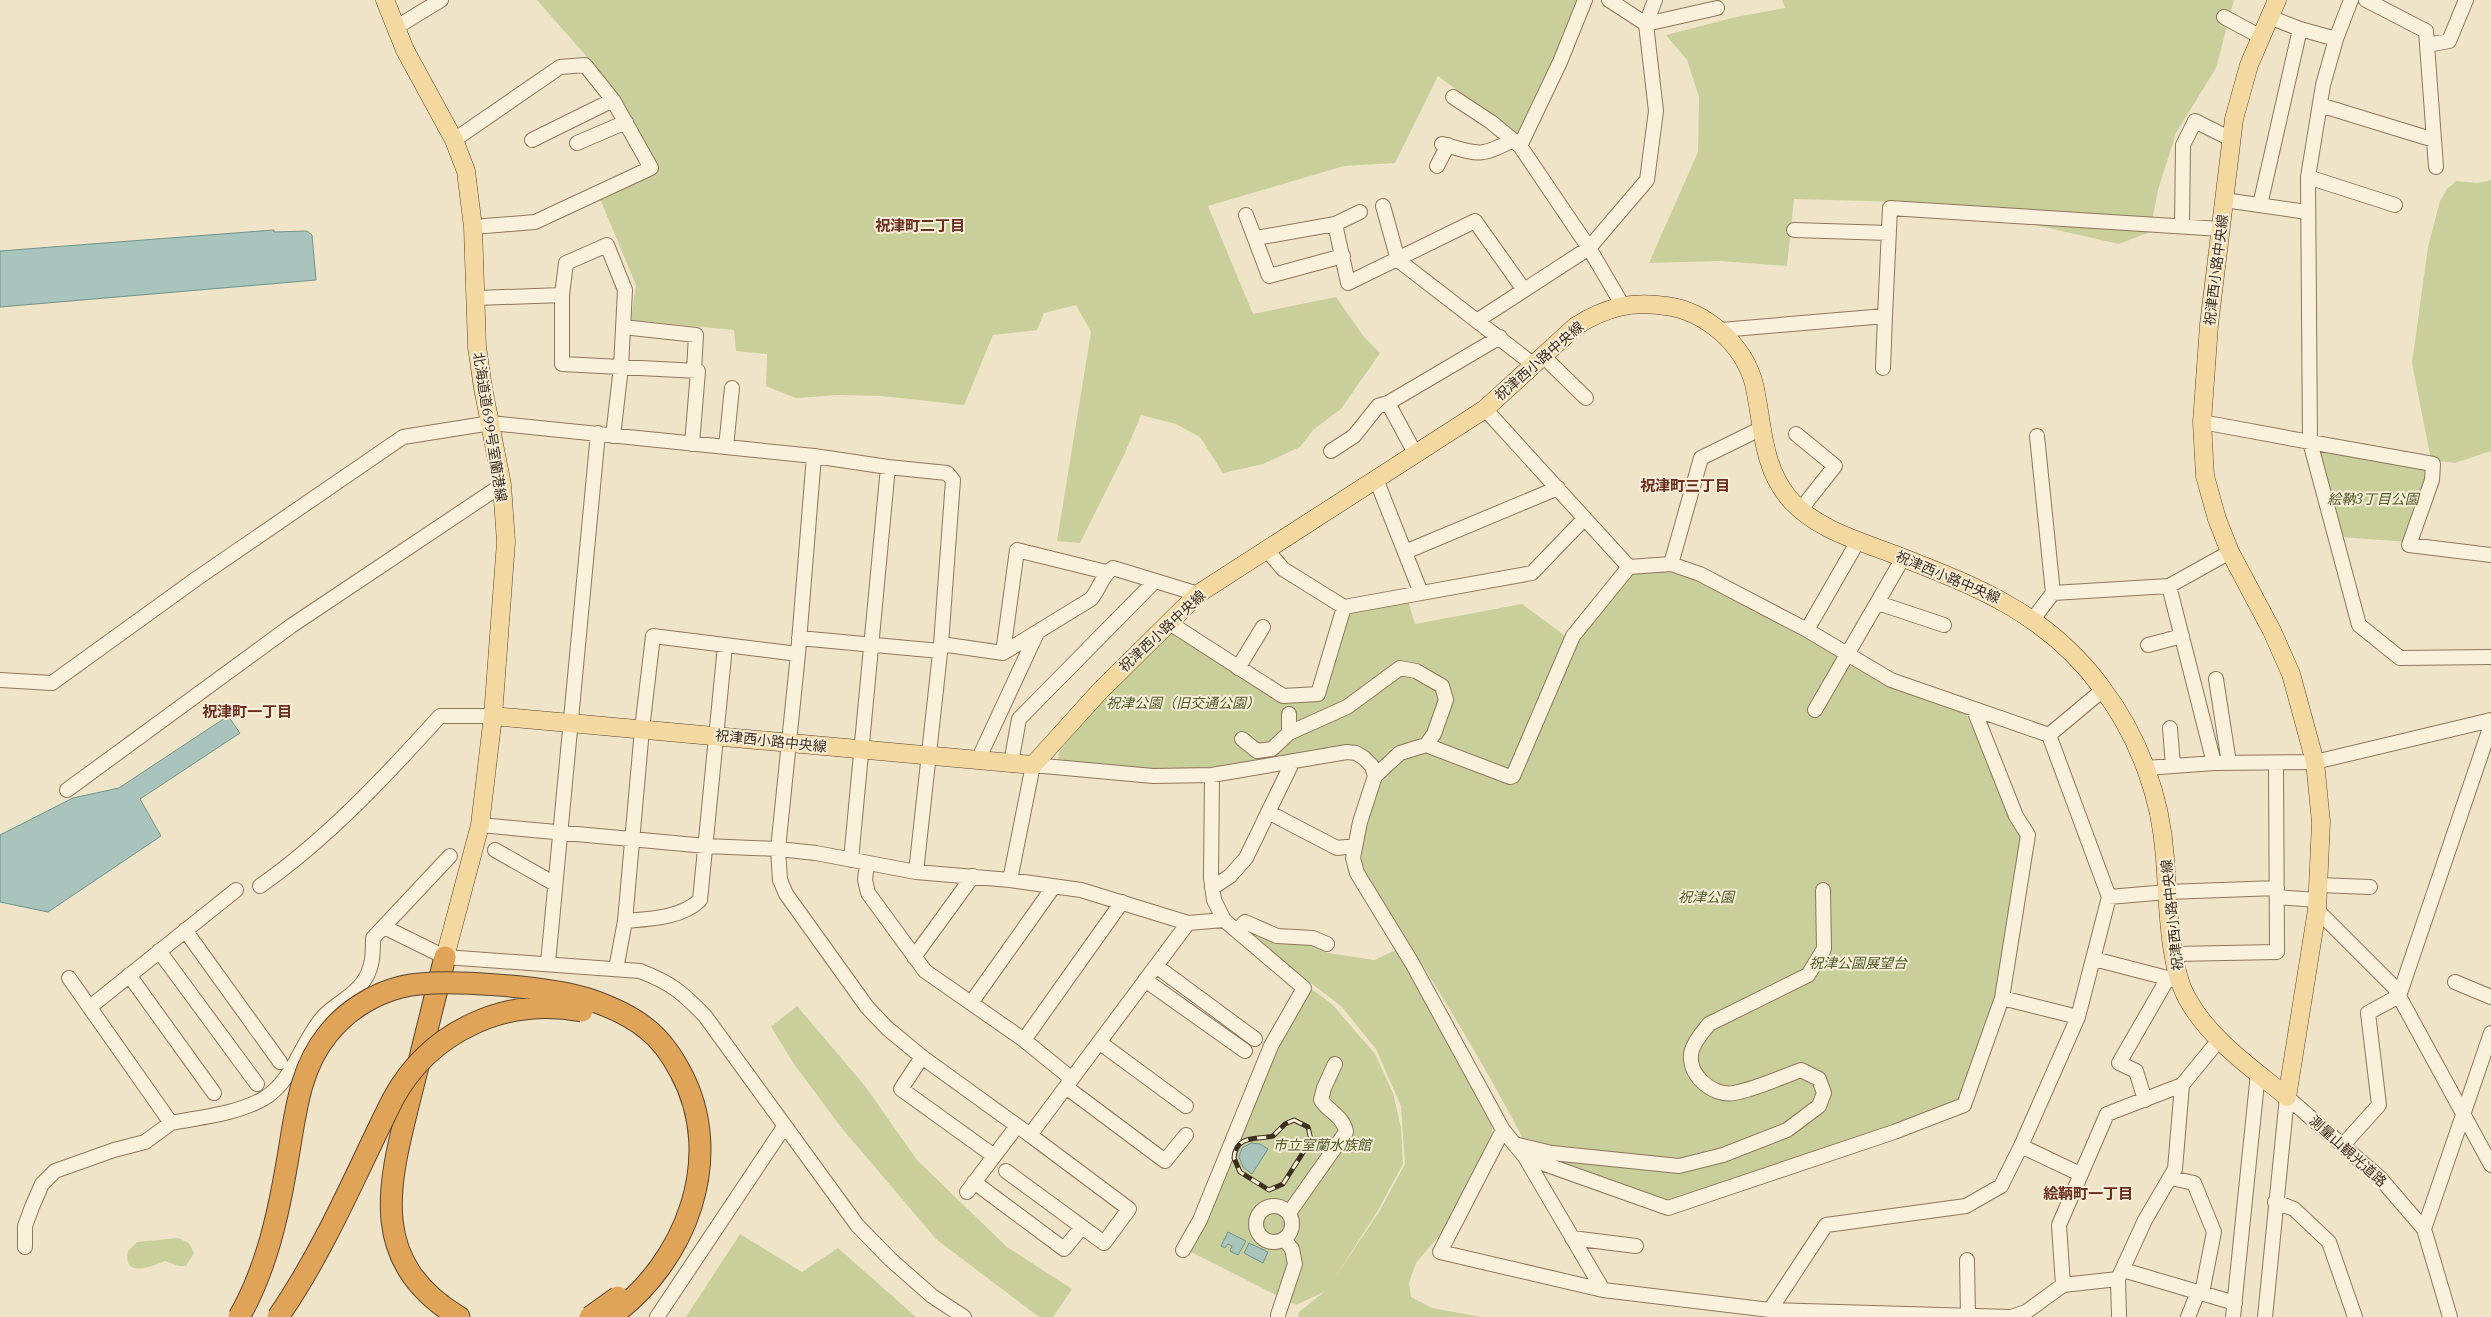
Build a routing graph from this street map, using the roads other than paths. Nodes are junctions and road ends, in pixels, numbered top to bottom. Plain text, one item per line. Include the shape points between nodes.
1 (385, 0) edge
2 (440, 0) edge
3 (1584, 0) edge
4 (1609, 0) edge
5 (1655, 0) edge
6 (2277, 0) edge
7 (2351, 0) edge
8 (2366, 0) edge
9 (2466, 0) edge
10 (1717, 8) dead end
11 (2224, 17) dead end
12 (2269, 17) junction
13 (1646, 24) junction
14 (395, 28) junction
15 (2300, 29) junction
16 (2261, 37) junction
17 (2336, 39) junction
18 (2427, 45) junction
19 (1453, 97) dead end
20 (613, 100) junction
21 (2320, 105) junction
22 (626, 122) junction
23 (2232, 139) junction
24 (454, 140) junction
25 (532, 140) dead end
26 (2434, 140) junction
27 (577, 143) dead end
28 (1516, 143) junction
29 (1437, 166) dead end
30 (2436, 167) dead end
31 (2308, 177) junction
32 (2224, 200) junction
33 (2395, 205) dead end
34 (1383, 206) dead end
35 (2260, 206) junction
36 (1360, 212) dead end
37 (2307, 212) junction
38 (1246, 215) dead end
39 (1335, 224) junction
40 (2182, 226) junction
41 (474, 227) junction
42 (2221, 229) junction
43 (1794, 230) dead end
44 (1889, 233) junction
45 (1256, 238) junction
46 (1589, 248) junction
47 (1342, 256) junction
48 (1398, 260) junction
49 (1524, 290) junction
50 (562, 295) junction
51 (476, 298) junction
52 (1623, 306) junction
53 (1885, 316) junction
54 (1478, 320) junction
55 (624, 327) junction
56 (1720, 330) junction
57 (1500, 337) junction
58 (1539, 360) junction
59 (621, 367) junction
60 (1883, 368) dead end
61 (694, 371) junction
62 (732, 388) dead end
63 (1586, 398) dead end
64 (1388, 404) junction
65 (1485, 409) junction
66 (2202, 422) junction
67 (491, 424) junction
68 (1760, 429) junction
69 (598, 434) junction
70 (1796, 434) dead end
71 (613, 436) junction
72 (2037, 436) dead end
73 (2310, 442) junction
74 (692, 444) junction
75 (726, 447) junction
76 (1331, 451) dead end
77 (1416, 454) junction
78 (814, 456) junction
79 (888, 467) junction
80 (1376, 479) junction
81 (502, 485) junction
82 (1558, 488) junction
83 (1801, 509) junction
84 (1584, 519) junction
85 (1858, 541) junction
86 (1266, 549) junction
87 (1405, 552) junction
88 (2230, 552) junction
89 (2491, 555) edge
90 (1903, 558) junction
91 (1671, 564) junction
92 (1629, 568) junction
93 (1106, 572) junction
94 (1155, 581) junction
95 (2169, 586) junction
96 (1421, 593) junction
97 (2053, 593) junction
98 (1198, 594) junction
99 (1878, 603) junction
100 (1344, 608) junction
101 (2033, 619) junction
102 (1168, 622) junction
103 (1944, 625) dead end
104 (1263, 627) dead end
105 (1807, 630) junction
106 (1038, 633) junction
107 (2182, 636) junction
108 (799, 638) junction
109 (872, 645) junction
110 (2148, 645) dead end
111 (725, 646) junction
112 (941, 648) junction
113 (1004, 653) junction
114 (798, 654) junction
115 (1849, 654) junction
116 (2491, 657) edge
117 (1238, 668) junction
118 (0, 680) edge
119 (2104, 690) junction
120 (2196, 692) junction
121 (1815, 710) dead end
122 (1974, 710) junction
123 (1288, 714) dead end
124 (493, 716) junction
125 (2491, 720) edge
126 (571, 722) junction
127 (2491, 725) edge
128 (2170, 728) dead end
129 (642, 729) junction
130 (1288, 733) junction
131 (716, 735) junction
132 (2049, 735) junction
133 (1242, 739) dead end
134 (788, 743) junction
135 (1426, 745) junction
136 (862, 749) junction
137 (929, 755) junction
138 (978, 760) junction
139 (1293, 761) junction
140 (2315, 762) junction
141 (1011, 763) junction
142 (2214, 763) junction
143 (2230, 763) junction
144 (2276, 763) junction
145 (1033, 765) junction
146 (2173, 766) junction
147 (2146, 768) junction
148 (1212, 775) junction
149 (1375, 776) junction
150 (67, 790) dead end
151 (1268, 812) junction
152 (480, 825) junction
153 (559, 834) junction
154 (632, 840) junction
155 (706, 846) junction
156 (1355, 846) junction
157 (778, 849) junction
158 (496, 850) dead end
159 (450, 856) dead end
160 (851, 860) junction
161 (867, 863) junction
162 (916, 872) junction
163 (973, 876) junction
164 (1010, 880) junction
165 (554, 884) junction
166 (260, 886) dead end
167 (1054, 886) junction
168 (2370, 887) dead end
169 (1212, 888) junction
170 (236, 890) dead end
171 (1824, 890) dead end
172 (2167, 892) junction
173 (2277, 892) junction
174 (2109, 898) junction
175 (2317, 898) junction
176 (1122, 902) junction
177 (1224, 920) junction
178 (625, 921) junction
179 (1188, 923) junction
180 (384, 928) junction
181 (185, 930) junction
182 (1237, 931) junction
183 (1327, 944) dead end
184 (159, 951) junction
185 (2174, 954) junction
186 (914, 956) junction
187 (445, 957) junction
188 (2094, 959) junction
189 (548, 963) junction
190 (1156, 966) junction
191 (616, 969) junction
192 (129, 975) junction
193 (69, 978) dead end
194 (2174, 979) junction
195 (1145, 980) junction
196 (2455, 982) dead end
197 (2399, 996) junction
198 (2491, 997) edge
199 (2002, 998) junction
200 (971, 1003) junction
201 (90, 1007) junction
202 (2078, 1017) junction
203 (2491, 1033) edge
204 (1255, 1039) dead end
205 (1024, 1040) junction
206 (2219, 1040) junction
207 (1099, 1042) junction
208 (1245, 1051) dead end
209 (922, 1057) junction
210 (280, 1062) dead end
211 (1335, 1064) dead end
212 (2258, 1073) junction
213 (1069, 1083) junction
214 (257, 1084) dead end
215 (2182, 1085) junction
216 (214, 1093) dead end
217 (2287, 1098) junction
218 (2145, 1100) junction
219 (1186, 1106) dead end
220 (2463, 1113) junction
221 (171, 1123) junction
222 (1017, 1126) junction
223 (784, 1127) junction
224 (1503, 1130) junction
225 (1030, 1135) junction
226 (1186, 1135) dead end
227 (1514, 1144) junction
228 (2343, 1145) junction
229 (2021, 1146) junction
230 (994, 1156) junction
231 (1525, 1157) junction
232 (2491, 1165) edge
233 (1006, 1171) dead end
234 (2080, 1174) junction
235 (2170, 1178) junction
236 (2276, 1202) junction
237 (1289, 1213) junction
238 (1082, 1227) junction
239 (2424, 1229) junction
240 (1572, 1238) junction
241 (1284, 1239) junction
242 (1636, 1246) dead end
243 (25, 1247) dead end
244 (1183, 1250) dead end
245 (1967, 1260) dead end
246 (2120, 1275) junction
247 (2063, 1285) junction
248 (1603, 1290) junction
249 (2200, 1292) junction
250 (2235, 1302) junction
251 (1770, 1310) junction
252 (1278, 1316) dead end
253 (1968, 1316) junction
254 (239, 1317) edge
255 (278, 1317) edge
256 (436, 1317) edge
257 (459, 1317) edge
258 (590, 1317) edge
259 (610, 1317) edge
260 (657, 1317) edge
261 (964, 1317) edge
262 (2119, 1317) edge
263 (2188, 1317) edge
264 (2233, 1317) edge
265 (2265, 1317) edge
266 (2355, 1317) edge
267 (2450, 1317) edge

1 - 14 main road, 北海道道699号室蘭港線
2 - 14 street
3 - 28 street via 1560,62
4 - 13 street
5 - 13 street
6 - 12 main road, 祝津西小路中央線
7 - 17 street
8 - 18 street via 2426,31
9 - 18 street via 2450,41
10 - 13 street
11 - 16 street
12 - 15 street
12 - 16 main road, 祝津西小路中央線
13 - 46 street via 1656,111 1647,180
14 - 24 main road, 北海道道699号室蘭港線
15 - 17 street
15 - 35 street
16 - 23 main road, 祝津西小路中央線 via 2241,88
17 - 21 street
18 - 26 street
19 - 28 street
20 - 22 street
20 - 24 street via 585,65 560,67
20 - 25 street
21 - 26 street
21 - 31 street
22 - 27 street
22 - 41 street via 651,168 535,222
23 - 32 main road, 祝津西小路中央線
23 - 40 street via 2195,121 2183,145
24 - 41 main road, 北海道道699号室蘭港線 via 468,178
26 - 30 street
28 - 29 street via 1480,154 1445,144
28 - 46 street
31 - 33 street
31 - 37 street
32 - 35 street
32 - 42 main road, 祝津西小路中央線
34 - 48 street
35 - 37 street
36 - 39 street
37 - 73 street
38 - 45 street
39 - 45 street
39 - 47 street
40 - 42 street
40 - 44 street via 1890,208
41 - 51 main road, 北海道道699号室蘭港線
42 - 66 main road, 祝津西小路中央線 via 2209,325
43 - 44 street
44 - 53 street
45 - 47 street via 1269,276
46 - 49 street
46 - 52 street
47 - 48 street via 1348,283
48 - 49 street via 1475,221
48 - 54 street
49 - 54 street
50 - 51 street
50 - 55 street via 566,263 607,245 625,290
50 - 59 street via 562,364
51 - 67 main road, 北海道道699号室蘭港線 via 478,356
52 - 56 main road, 祝津西小路中央線 via 1642,303 1674,307 1694,314
52 - 58 main road, 祝津西小路中央線 via 1592,316 1576,326
53 - 56 street
53 - 60 street
54 - 57 street
55 - 59 street
55 - 61 street via 696,335
56 - 68 main road, 祝津西小路中央線 via 1745,361 1750,373
57 - 58 street
57 - 64 street
58 - 63 street
58 - 65 main road, 祝津西小路中央線
59 - 61 street
59 - 71 street
61 - 74 street via 698,371
62 - 75 street
64 - 76 street via 1378,406 1354,436
64 - 77 street
65 - 77 main road, 祝津西小路中央線
65 - 82 street
66 - 73 street
66 - 88 main road, 祝津西小路中央線 via 2206,476
67 - 69 street
67 - 81 main road, 北海道道699号室蘭港線
67 - 118 street via 404,437 196,579 52,683
68 - 83 main road, 祝津西小路中央線 via 1767,456 1780,484
68 - 91 street via 1701,458
69 - 71 street
69 - 126 street
70 - 83 street via 1835,466
71 - 74 street
72 - 97 street
73 - 89 street via 2433,464 2432,480 2410,545
73 - 116 street via 2359,625 2400,658
74 - 75 street
75 - 78 street
77 - 80 main road, 祝津西小路中央線
78 - 79 street
78 - 108 street
79 - 109 street
79 - 112 street via 947,473 952,480
80 - 86 main road, 祝津西小路中央線
80 - 87 street
81 - 124 main road, 北海道道699号室蘭港線 via 505,576
81 - 150 street via 291,626
82 - 84 street
82 - 87 street
83 - 85 main road, 祝津西小路中央線 via 1834,531
84 - 92 street
84 - 96 street via 1532,572
85 - 90 main road, 祝津西小路中央線
85 - 105 street
86 - 98 main road, 祝津西小路中央線
86 - 100 street via 1283,568
87 - 96 street
88 - 95 street
88 - 140 main road, 祝津西小路中央線 via 2272,630 2291,674
90 - 99 street
90 - 101 main road, 祝津西小路中央線 via 1980,588
91 - 92 street
91 - 105 street via 1700,574
92 - 135 street via 1573,636 1514,776
93 - 94 street via 1113,568
93 - 106 street via 1092,599
93 - 113 street via 1017,550
94 - 98 street
94 - 141 street via 1019,719
95 - 97 street
95 - 107 street
96 - 100 street
97 - 101 street
98 - 102 main road, 祝津西小路中央線
99 - 103 street
99 - 115 street
100 - 117 street via 1318,694 1283,696
101 - 119 main road, 祝津西小路中央線 via 2076,657
102 - 117 street
102 - 145 main road, 祝津西小路中央線 via 1098,692
104 - 117 street
105 - 115 street
106 - 113 street
106 - 138 street
107 - 110 street
107 - 120 street
108 - 109 street
108 - 114 street
109 - 112 street
109 - 136 street
111 - 114 street
111 - 129 street via 653,636
111 - 131 street
112 - 113 street
112 - 137 street
114 - 134 street
115 - 121 street
115 - 122 street via 1891,680
119 - 132 street
119 - 147 main road, 祝津西小路中央線 via 2130,733
120 - 142 street
120 - 143 street via 2217,686
122 - 132 street
122 - 199 street via 2016,816 2028,835
123 - 130 street
124 - 126 main road, 祝津西小路中央線
124 - 152 main road, 北海道道699号室蘭港線
124 - 166 street via 440,716 397,764 292,864
125 - 140 street
126 - 129 main road, 祝津西小路中央線
126 - 153 street
127 - 197 street
128 - 146 street
129 - 131 main road, 祝津西小路中央線
129 - 154 street
130 - 133 street via 1272,749 1265,751 1257,751
130 - 135 street via 1347,707 1400,668 1416,671 1442,686 1446,700 1434,734
131 - 134 main road, 祝津西小路中央線
131 - 155 street
132 - 174 street
134 - 136 main road, 祝津西小路中央線
134 - 157 street
135 - 149 street via 1400,753
136 - 137 main road, 祝津西小路中央線
136 - 160 street
137 - 138 main road, 祝津西小路中央線
137 - 162 street
138 - 141 main road, 祝津西小路中央線
139 - 148 street
139 - 149 street via 1356,753 1372,766
139 - 151 street
140 - 144 street
140 - 175 main road, 祝津西小路中央線 via 2321,822
141 - 145 main road, 祝津西小路中央線
142 - 143 street
142 - 146 street
143 - 144 street
144 - 173 street
145 - 148 street via 1153,776
145 - 164 street
146 - 147 street
147 - 172 main road, 祝津西小路中央線 via 2160,816
148 - 169 street
149 - 156 street
151 - 156 street via 1337,848
151 - 169 street via 1246,858 1230,876
152 - 153 street
152 - 187 main road, 北海道道699号室蘭港線
153 - 154 street
153 - 165 street
154 - 155 street
154 - 178 street
155 - 157 street
155 - 178 street via 700,900 692,908 652,919
156 - 224 street via 1353,858 1357,874 1412,963
157 - 160 street
157 - 209 street via 780,880 786,894 867,1007
158 - 165 street
159 - 180 street
160 - 161 street
161 - 162 street
161 - 186 street via 865,880 868,893
162 - 163 street
163 - 164 street
163 - 186 street
164 - 167 street
165 - 189 street
167 - 176 street
167 - 200 street
168 - 175 street
169 - 177 street
170 - 181 street
171 - 227 street via 1824,949 1808,975 1709,1024 1691,1051 1693,1068 1705,1086 1716,1092 1732,1094 1801,1070 1819,1079 1824,1093 1819,1106 1787,1130 1724,1155 1679,1166 1552,1153
172 - 173 street
172 - 174 street
172 - 185 main road, 祝津西小路中央線
173 - 175 street
173 - 185 street via 2278,952
174 - 188 street
175 - 197 street
175 - 217 main road, 祝津西小路中央線
176 - 179 street
176 - 205 street
177 - 179 street
177 - 182 street
178 - 191 street
179 - 190 street
180 - 187 street
180 - 221 street via 373,938 371,967 363,983 323,1017 286,1077 271,1094 244,1108
181 - 184 street
181 - 210 street
182 - 183 street via 1246,922 1277,936 1313,938
182 - 244 street via 1304,988 1271,1046 1200,1220
184 - 192 street
184 - 214 street
185 - 194 main road, 祝津西小路中央線
186 - 200 street via 926,971
187 - 189 street
187 - 256 highway via 387,1142 380,1210 383,1236 395,1270 417,1301
187 - 257 highway via 397,1151 390,1195 398,1247 416,1283 442,1307
188 - 194 street
188 - 202 street
189 - 191 street
190 - 195 street
190 - 204 street
191 - 223 street via 654,976 687,997 705,1016
192 - 201 street
192 - 216 street
193 - 201 street
194 - 206 main road, 祝津西小路中央線 via 2200,1019
194 - 218 street via 2119,1063 2136,1071
195 - 207 street
195 - 208 street
196 - 198 street
197 - 220 street
197 - 228 street via 2368,1013 2379,1105
199 - 202 street
199 - 231 street via 1964,1106 1668,1208
200 - 205 street
201 - 221 street
202 - 229 street
203 - 220 street
205 - 213 street
206 - 212 main road, 祝津西小路中央線
206 - 215 street
207 - 213 street
207 - 219 street
209 - 222 street
209 - 230 street via 902,1089
211 - 237 street via 1321,1100 1341,1120 1346,1132
212 - 217 main road, 祝津西小路中央線
212 - 250 street
213 - 225 street
213 - 226 street via 1166,1161
215 - 218 street
215 - 235 street via 2176,1162
217 - 228 street, 測量山観光道路
217 - 236 street
218 - 234 street via 2107,1114
220 - 232 street
220 - 239 street
221 - 243 street via 145,1142 56,1171 42,1184 32,1206 25,1226
222 - 225 street
222 - 230 street
223 - 260 street
223 - 261 street via 857,1225 932,1296
224 - 227 street
224 - 248 street via 1440,1252
225 - 238 street via 1129,1209 1104,1243
227 - 231 street
228 - 239 street, 測量山観光道路 via 2380,1178
229 - 234 street
229 - 251 street via 2001,1186 1966,1206 1826,1225
230 - 238 street via 971,1187 1064,1250
231 - 240 street
233 - 238 street
234 - 247 street via 2058,1224
235 - 246 street via 2145,1220
235 - 249 street via 2194,1183 2214,1232
236 - 265 street
236 - 266 street via 2294,1208 2329,1242
237 - 241 street via 1291,1230
237 - 241 street via 1280,1207 1268,1208 1257,1220 1258,1232 1267,1240 1279,1242
239 - 267 street, 測量山観光道路
240 - 242 street
240 - 248 street
241 - 252 street via 1296,1264
245 - 253 street
246 - 247 street
246 - 249 street
246 - 262 street
247 - 253 street via 2026,1312 2011,1317
248 - 251 street
249 - 250 street
249 - 263 street
250 - 264 street
251 - 253 street
254 - 259 highway, bridge via 260,1271 274,1228 300,1094 317,1050 338,1023 363,1003 378,994 424,983 532,990 588,999 618,1010 648,1029 671,1054 689,1088 699,1122 698,1176 694,1198 682,1234 653,1280
255 - 258 highway, bridge via 329,1234 393,1099 415,1067 449,1038 485,1019 514,1009 564,1007 616,1022 649,1045 678,1091 685,1113 686,1172 679,1207 666,1238 638,1278 604,1309

